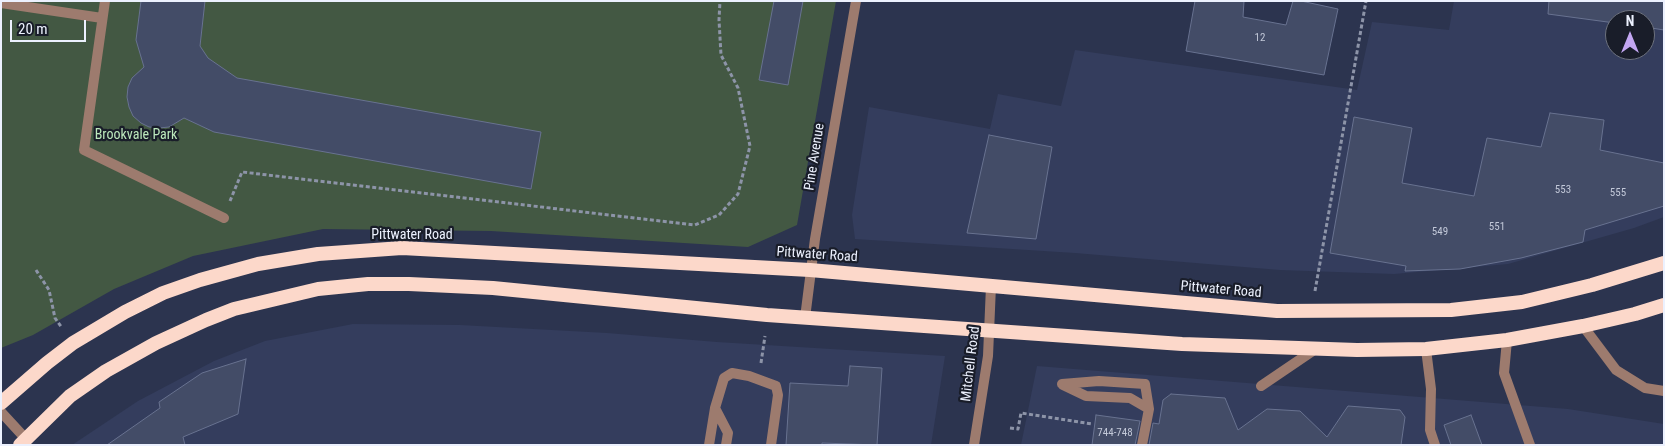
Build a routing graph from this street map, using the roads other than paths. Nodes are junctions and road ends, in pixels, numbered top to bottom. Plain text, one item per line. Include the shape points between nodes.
1 (105, 1) edge
2 (856, 1) edge
3 (1, 2) edge
4 (102, 18) junction
5 (224, 218) road end
6 (1664, 263) edge
7 (810, 270) junction
8 (991, 286) junction
9 (1664, 305) edge
10 (805, 318) junction
11 (1583, 326) junction
12 (989, 331) junction
13 (1507, 340) junction
14 (1317, 348) junction
15 (1426, 349) junction
16 (1261, 386) dead end
17 (1664, 391) edge
18 (1, 403) edge
19 (715, 408) junction
20 (1148, 409) junction
21 (1, 412) edge
22 (23, 442) edge
23 (709, 445) edge
24 (726, 445) edge
25 (770, 445) edge
26 (974, 445) edge
27 (1142, 445) edge
28 (1435, 445) edge
29 (1530, 445) edge

1 - 4 street
2 - 7 street, Pine Avenue
3 - 4 street
4 - 5 street via 84,150
6 - 8 highway, Pittwater Road via 1522,302 1450,310 1277,311
7 - 8 highway, Pittwater Road
7 - 10 street, Pine Avenue
7 - 18 highway, Pittwater Road via 402,248 318,254 258,264 163,293 73,343
8 - 12 street, Mitchell Road
9 - 11 highway
10 - 12 highway
10 - 22 highway via 493,288 368,284 318,290 234,309 156,343 70,396
11 - 13 highway
11 - 17 street via 1616,370 1645,388
12 - 14 highway via 1182,344
12 - 26 street, Mitchell Road
13 - 15 highway
13 - 29 street via 1504,372
14 - 15 highway
14 - 16 street
15 - 28 street via 1431,389 1430,430
19 - 23 street
19 - 24 street via 728,433
19 - 25 street via 724,378 732,372 776,386 778,395
20 - 20 street via 1145,384 1099,381 1062,384 1086,396 1130,398
20 - 27 street
21 - 22 street

